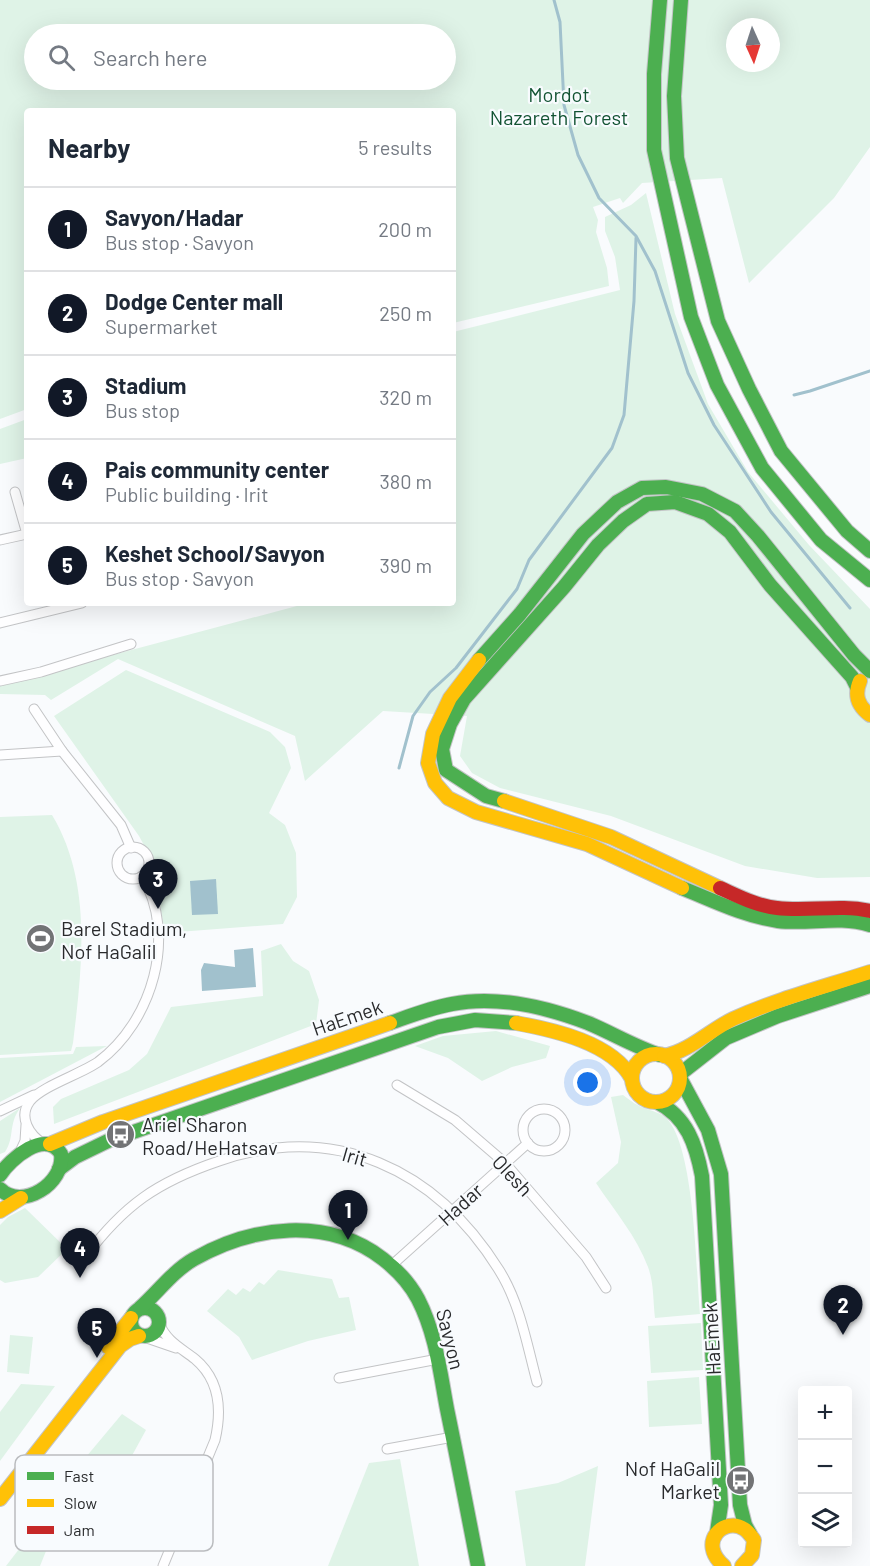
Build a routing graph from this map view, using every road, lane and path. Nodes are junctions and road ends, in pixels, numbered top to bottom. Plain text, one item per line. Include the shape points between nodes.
1 (660, 0) edge
2 (681, 0) edge
3 (15, 492) dead end
4 (24, 524) edge
5 (24, 535) edge
6 (0, 540) edge
7 (870, 551) edge
8 (870, 580) edge
9 (70, 606) edge
10 (0, 623) edge
11 (131, 644) dead end
12 (870, 672) edge
13 (0, 681) edge
14 (857, 687) junction
15 (34, 709) dead end
16 (870, 714) edge
17 (62, 752) junction
18 (0, 755) edge
19 (131, 848) junction
20 (142, 876) junction
21 (870, 911) edge
22 (870, 925) edge
23 (870, 963) edge
24 (865, 973) edge
25 (870, 986) edge
26 (662, 1055) junction
27 (680, 1076) junction
28 (632, 1079) junction
29 (397, 1085) dead end
30 (47, 1089) junction
31 (657, 1102) junction
32 (0, 1111) edge
33 (26, 1122) junction
34 (528, 1143) junction
35 (47, 1144) junction
36 (9, 1159) edge
37 (505, 1163) junction
38 (59, 1169) junction
39 (0, 1175) edge
40 (0, 1189) edge
41 (21, 1198) junction
42 (0, 1211) edge
43 (452, 1211) junction
44 (85, 1257) dead end
45 (197, 1257) junction
46 (392, 1265) junction
47 (606, 1288) dead end
48 (136, 1313) junction
49 (159, 1322) junction
50 (142, 1336) junction
51 (185, 1352) junction
52 (438, 1359) junction
53 (339, 1378) dead end
54 (537, 1382) dead end
55 (453, 1437) junction
56 (387, 1449) dead end
57 (24, 1455) edge
58 (35, 1455) edge
59 (209, 1455) edge
60 (15, 1467) edge
61 (15, 1480) edge
62 (0, 1486) edge
63 (0, 1499) edge
64 (717, 1532) junction
65 (750, 1534) junction
66 (169, 1551) edge
67 (721, 1565) edge
68 (744, 1565) edge
69 (163, 1566) edge
70 (478, 1566) edge

1 - 8 main road via 654,74 654,150 692,317 717,385 762,468 821,540
2 - 7 main road via 674,96 677,158 718,321 780,450 847,531
3 - 4 street
5 - 6 street
9 - 10 street
11 - 13 street
12 - 14 main road
12 - 22 main road via 735,511 702,494 666,487 642,488 617,502 583,534 474,666 450,698 433,734 428,763 435,783 448,798 476,812 587,844 742,913 780,921 835,919
14 - 16 main road via 858,702
14 - 21 main road via 730,532 708,514 675,502 647,504 623,520 598,545 464,699 442,749 446,770 480,793 575,822 763,905 788,910
15 - 17 street
17 - 18 street
17 - 19 street via 121,825
19 - 20 street via 140,849 149,860
19 - 20 street via 119,856 118,866 127,878
20 - 30 street via 153,898 158,939 157,966 140,1013 131,1029 97,1062
23 - 24 main road
24 - 26 main road via 773,1003 715,1028 685,1050
25 - 27 main road via 778,1016 726,1038
26 - 27 main road via 672,1060
26 - 28 main road via 642,1059
26 - 35 main road, HaEmek via 594,1026 531,1006 463,1001 432,1008
27 - 31 main road via 673,1096
27 - 65 main road, HaEmek via 708,1130 721,1174 740,1505
28 - 31 main road via 642,1098
28 - 38 main road, HaEmek via 616,1058 587,1044 512,1021 465,1020 110,1140
29 - 37 street, Olesh via 455,1120
30 - 32 street
30 - 33 street via 30,1101
31 - 64 main road, HaEmek via 673,1110 683,1123 702,1176 721,1505
33 - 35 street via 32,1134
33 - 36 street via 25,1141
34 - 34 street via 544,1151 557,1146 565,1132 559,1116 546,1110 528,1117 523,1130
34 - 37 street, Hadar
35 - 36 main road, HaEmek
35 - 38 main road via 60,1151
36 - 39 main road
37 - 43 street, Hadar
37 - 47 street, Olesh via 586,1257
38 - 41 main road, HaEmek via 49,1183
40 - 41 main road via 8,1197
41 - 42 main road
43 - 44 street, Irit via 419,1184 370,1159 344,1151 285,1146 229,1157 155,1188 115,1220
43 - 46 street, Hadar
43 - 54 street, Irit via 508,1286
45 - 46 main road, Savyon via 257,1234 309,1228 339,1234 366,1246
45 - 48 main road, Savyon via 171,1275
45 - 49 main road, Savyon via 162,1298
46 - 52 main road, Savyon via 411,1285 428,1316
48 - 49 main road via 150,1309
48 - 50 main road via 132,1330
48 - 57 main road, Savyon
49 - 50 main road via 154,1334
49 - 51 street via 166,1336
50 - 51 street
50 - 58 main road via 120,1346
51 - 59 street via 203,1367 218,1394 219,1421
52 - 53 street
52 - 55 main road, Savyon
55 - 56 street
55 - 70 main road, Savyon
60 - 62 main road, Savyon
61 - 63 main road
64 - 65 main road via 733,1525
64 - 67 main road, HaEmek via 711,1546
65 - 68 main road via 755,1548
66 - 69 street

